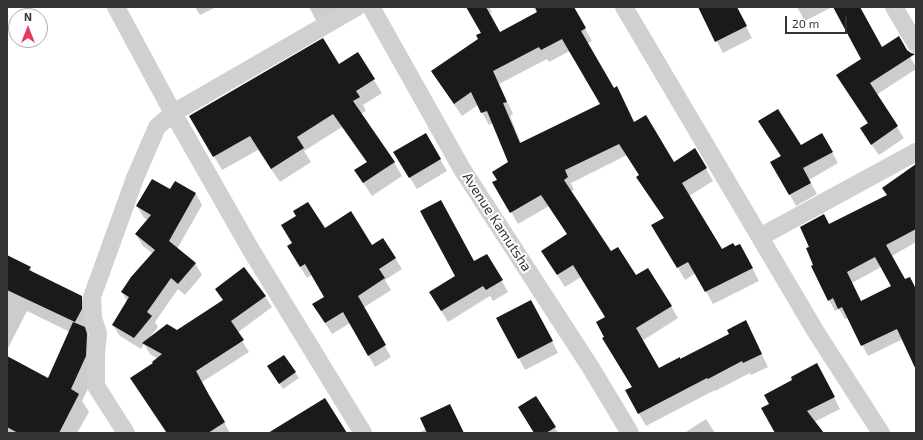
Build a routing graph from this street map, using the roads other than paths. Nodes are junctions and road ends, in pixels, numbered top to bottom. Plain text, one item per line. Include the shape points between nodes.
1 (116, 7) edge
2 (357, 7) edge
3 (371, 7) edge
4 (624, 7) edge
5 (894, 7) edge
6 (916, 44) edge
7 (173, 113) junction
8 (916, 152) edge
9 (760, 237) junction
10 (126, 433) edge
11 (363, 433) edge
12 (630, 433) edge
13 (881, 433) edge

1 - 7 street
2 - 7 street
3 - 12 street, Avenue Kamutsha via 462,170 591,368
4 - 9 street
5 - 6 street
7 - 10 street via 157,127 92,297 98,333 96,386
7 - 11 street via 251,250
8 - 9 street
9 - 13 street via 816,332

